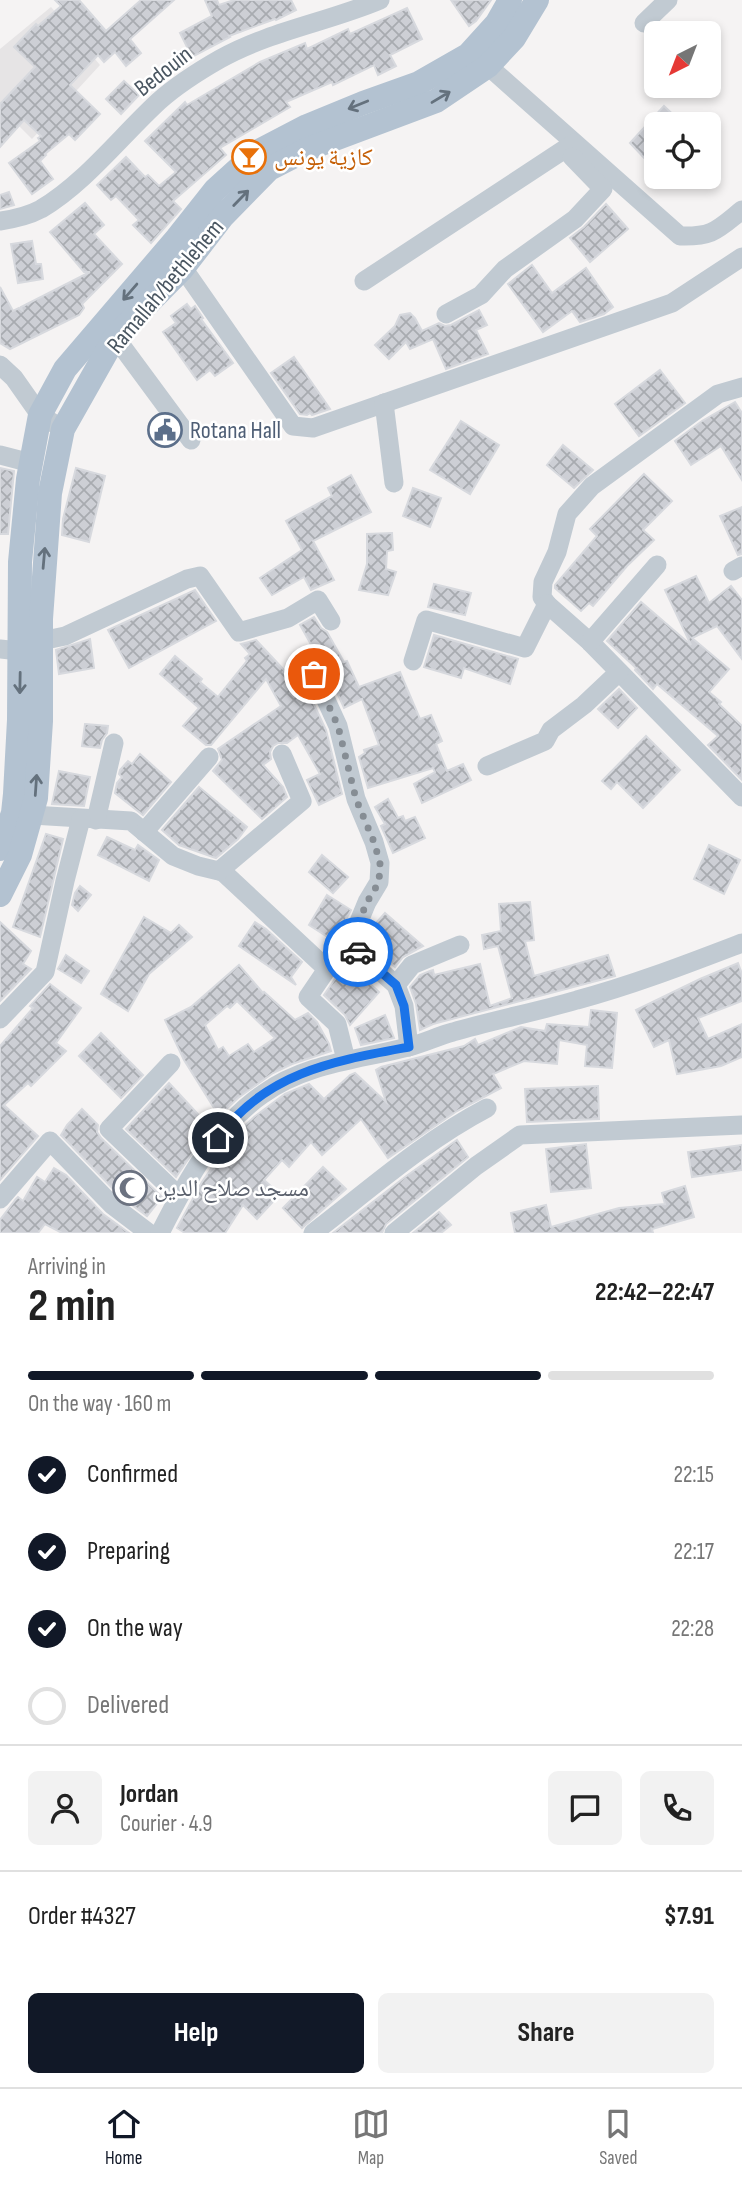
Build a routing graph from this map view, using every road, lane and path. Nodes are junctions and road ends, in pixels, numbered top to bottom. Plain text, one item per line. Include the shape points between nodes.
1 (380, 0) edge
2 (510, 0) edge
3 (537, 0) edge
4 (668, 0) edge
5 (646, 21) edge
6 (488, 66) junction
7 (569, 146) junction
8 (742, 210) edge
9 (0, 221) edge
10 (742, 257) edge
11 (183, 268) junction
12 (364, 281) dead end
13 (446, 314) dead end
14 (115, 338) junction
15 (0, 366) edge
16 (742, 387) edge
17 (384, 403) junction
18 (40, 415) junction
19 (63, 429) junction
20 (191, 440) dead end
21 (0, 456) edge
22 (31, 463) junction
23 (394, 483) dead end
24 (657, 565) dead end
25 (547, 604) junction
26 (331, 621) dead end
27 (590, 642) junction
28 (20, 647) edge
29 (413, 660) dead end
30 (619, 672) junction
31 (314, 674) dead end
32 (114, 743) dead end
33 (282, 754) dead end
34 (209, 757) dead end
35 (487, 766) dead end
36 (742, 797) edge
37 (32, 815) junction
38 (89, 819) junction
39 (144, 832) junction
40 (0, 849) edge
41 (219, 871) junction
42 (0, 895) edge
43 (742, 943) edge
44 (460, 945) dead end
45 (396, 985) junction
46 (0, 1019) edge
47 (409, 1047) junction
48 (346, 1060) junction
49 (171, 1063) dead end
50 (488, 1108) dead end
51 (742, 1125) edge
52 (179, 1196) junction
53 (0, 1199) edge
54 (149, 1233) edge
55 (160, 1233) edge
56 (313, 1233) edge
57 (394, 1233) edge

1 - 9 street, Bedouin via 221,58 161,100 58,196 40,209
2 -> 18 main road, Ramallah/bethlehem via 497,23 468,55 419,83 307,126 257,152 215,190 65,369
3 - 6 main road, Ramallah/bethlehem via 514,38
4 - 5 street
6 - 7 street
11 -> 6 main road, Ramallah/bethlehem via 223,216 269,169 308,149 436,101
7 - 8 street via 680,236 711,233
7 - 12 street
7 - 13 street via 603,190 575,219 505,269 481,295
10 - 17 street via 672,303
11 - 14 main road, Ramallah/bethlehem
11 - 17 street via 293,426 313,428
14 - 19 main road, Ramallah/bethlehem
14 - 20 street
15 - 18 street
16 - 25 street via 718,394 592,486 567,514 557,552 542,582
17 - 23 street
18 - 19 street
18 - 22 main road, Ramallah/bethlehem
28 -> 19 main road, Ramallah/bethlehem via 44,568 50,493
21 - 22 street
22 - 28 main road, Ramallah/bethlehem via 20,562
24 - 27 street
25 - 27 street
25 - 29 street via 525,648 426,620
26 - 28 street via 318,600 288,618 239,632 200,576 65,636
27 - 30 street
37 -> 28 main road, Ramallah/bethlehem via 41,721
28 -> 40 main road, Ramallah/bethlehem via 13,813
30 - 35 street via 551,730 545,741
30 - 36 street
31 - 45 street via 338,726 356,799 380,863 379,882 353,936 355,949
32 - 38 street
33 - 41 street via 302,801
34 - 39 street
37 - 38 street
37 - 42 main road, Ramallah/bethlehem via 20,855
38 - 39 street via 131,821
38 - 46 street via 65,881 46,972
39 - 41 street via 173,856
41 - 48 street via 327,969 308,997 337,1024
43 - 47 street via 657,976
44 - 45 street via 412,965
45 - 47 street via 404,1006
47 - 48 street
48 - 52 street via 302,1072 264,1093 233,1118
49 - 52 street via 109,1129
50 - 56 street via 389,1172
51 - 57 street via 520,1135
52 - 55 street
53 - 54 street via 50,1141 112,1205

